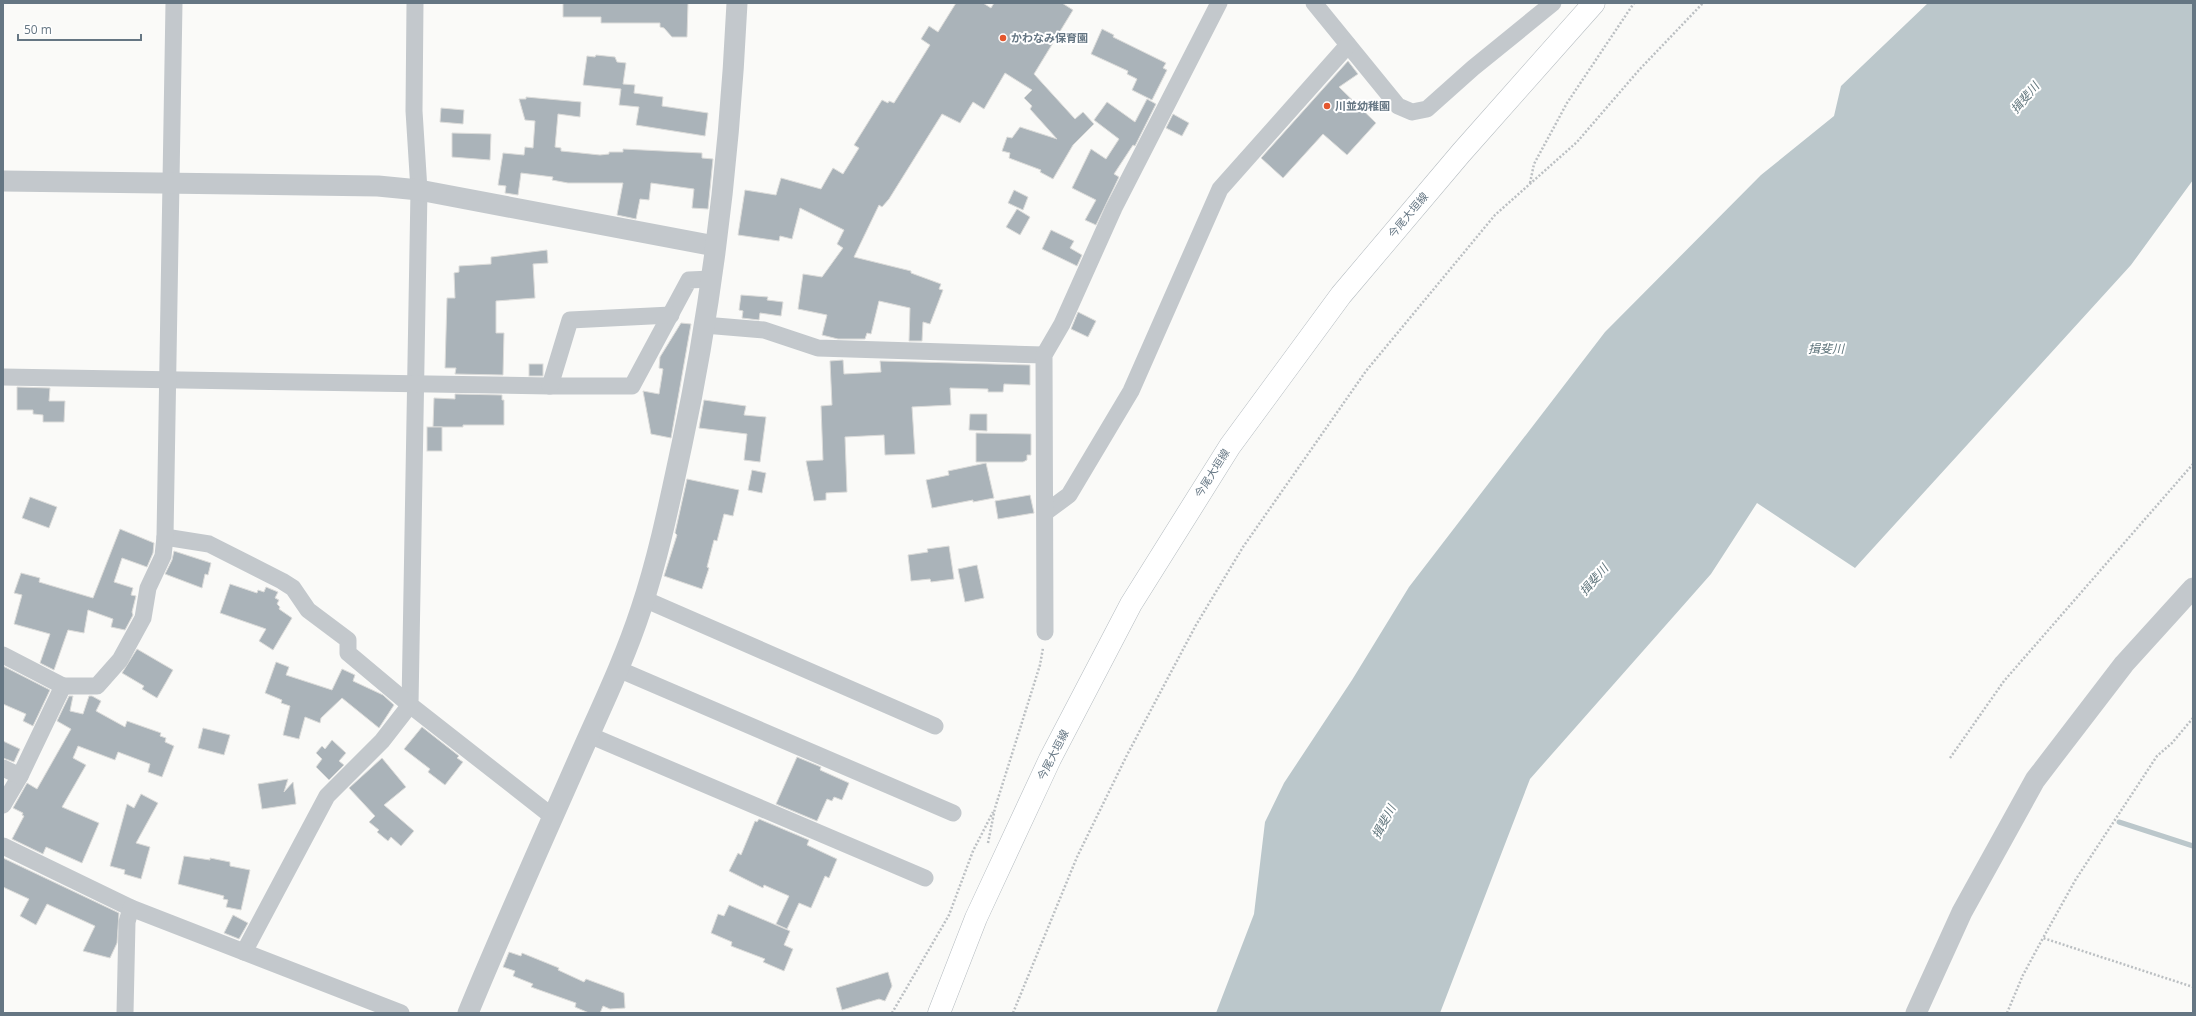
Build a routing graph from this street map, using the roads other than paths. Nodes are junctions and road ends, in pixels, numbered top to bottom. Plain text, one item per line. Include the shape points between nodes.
1 (174, 3) edge
2 (415, 3) edge
3 (737, 3) edge
4 (1219, 3) edge
5 (1314, 3) edge
6 (1553, 3) edge
7 (1594, 3) edge
8 (1348, 45) junction
9 (3, 182) edge
10 (172, 184) junction
11 (418, 190) junction
12 (715, 246) junction
13 (711, 279) junction
14 (671, 315) junction
15 (704, 325) junction
16 (1044, 355) junction
17 (3, 377) edge
18 (168, 380) junction
19 (416, 384) junction
20 (550, 386) junction
21 (1046, 512) junction
22 (165, 537) junction
23 (2193, 588) edge
24 (644, 599) junction
25 (1045, 632) road end
26 (3, 655) edge
27 (618, 669) junction
28 (62, 686) junction
29 (410, 705) junction
30 (935, 726) dead end
31 (589, 735) junction
32 (3, 768) edge
33 (20, 776) junction
34 (3, 805) edge
35 (952, 814) dead end
36 (553, 817) junction
37 (3, 846) edge
38 (925, 878) dead end
39 (130, 908) junction
40 (244, 952) junction
41 (125, 1013) edge
42 (401, 1013) edge
43 (468, 1013) edge
44 (939, 1013) edge
45 (1916, 1013) edge

1 - 10 street
2 - 11 street via 414,111
3 - 12 street
4 - 16 street via 1114,208 1062,324
5 - 8 street
6 - 8 street via 1473,68 1427,110 1412,112 1398,106
7 - 44 main road, 今尾大垣線 via 1461,153 1341,295 1230,446 1131,604 1050,759 976,918
8 - 21 street via 1220,189 1131,391 1069,495
9 - 10 street
10 - 11 street via 378,186
10 - 18 street
11 - 12 street
11 - 19 street
12 - 13 street
13 - 14 street via 690,280
13 - 15 street
14 - 20 street via 632,386
14 - 20 street via 570,320
15 - 16 street via 764,330 818,348
15 - 24 street via 692,396 661,542
16 - 21 street
17 - 18 street
18 - 19 street
18 - 22 street
19 - 20 street
19 - 29 street
21 - 25 street
22 - 28 street via 163,556 148,588 143,618 120,660 97,686
22 - 29 street via 209,544 293,588 308,610 348,640 348,653
23 - 45 street via 2124,664 2035,780 1962,912
24 - 27 street
24 - 30 street
26 - 28 street
27 - 31 street
27 - 35 street
28 - 33 street
29 - 36 street
29 - 40 street via 382,741 327,796
31 - 36 street
31 - 38 street
32 - 33 street
33 - 34 street
36 - 43 street
37 - 39 street
39 - 40 street
39 - 41 street via 127,922
40 - 42 street

